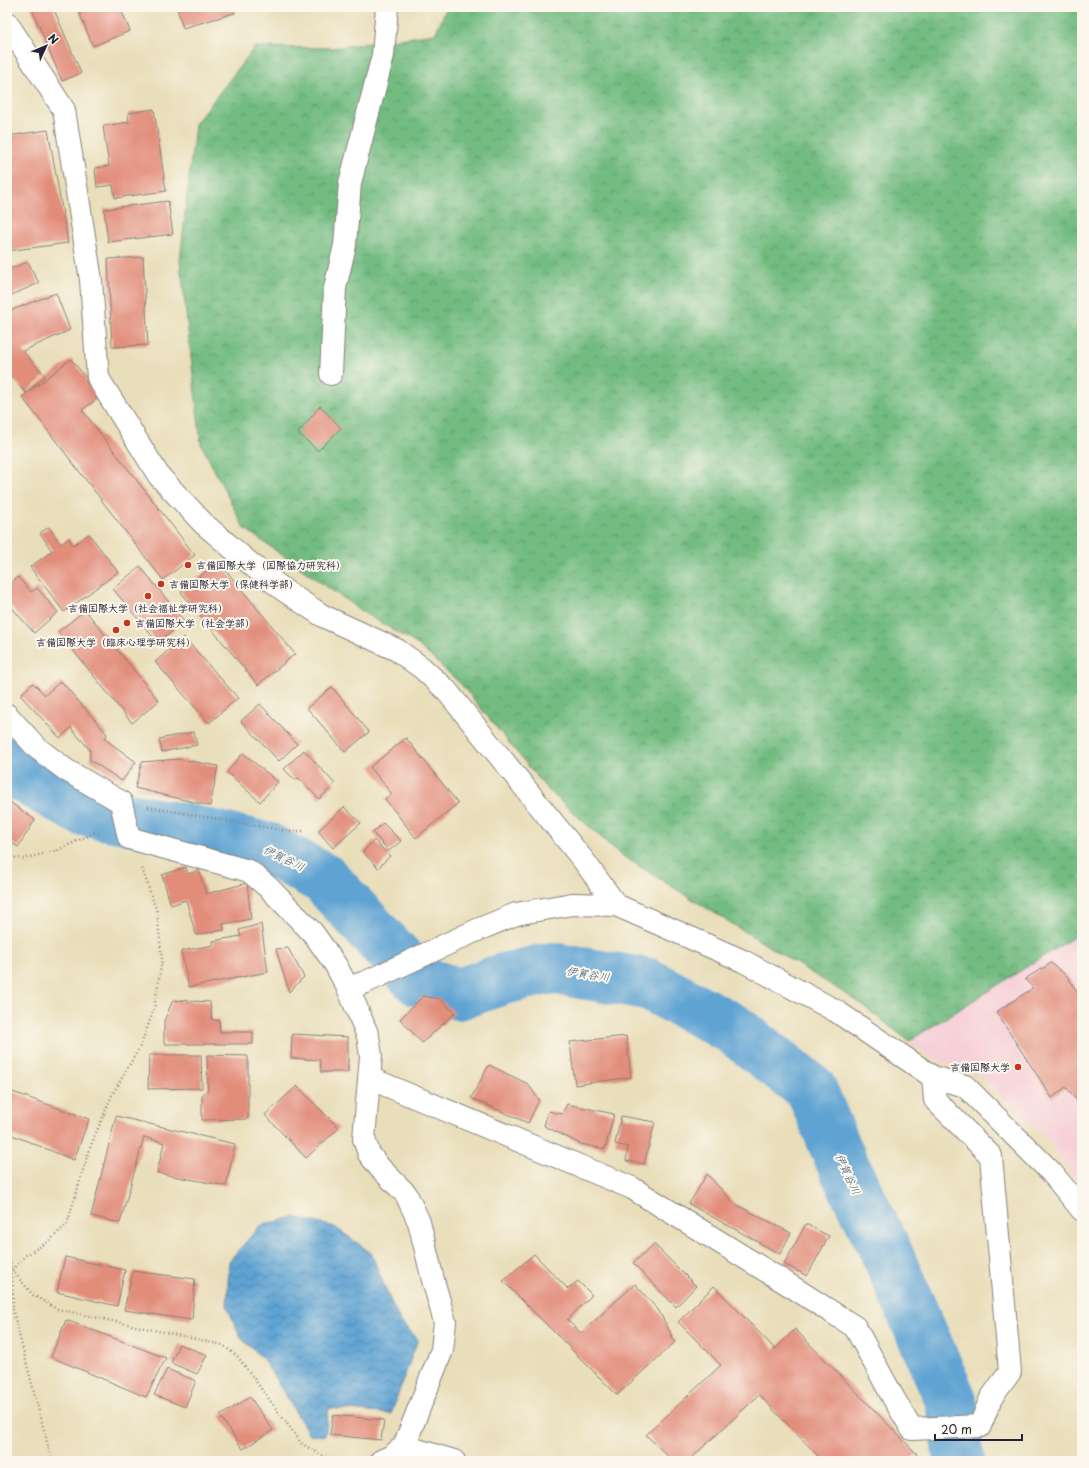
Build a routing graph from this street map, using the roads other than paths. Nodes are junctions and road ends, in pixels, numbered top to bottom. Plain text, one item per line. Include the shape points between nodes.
1 (387, 7) edge
2 (7, 23) edge
3 (331, 374) dead end
4 (7, 716) edge
5 (616, 905) junction
6 (357, 985) junction
7 (933, 1077) junction
8 (369, 1078) junction
9 (1082, 1210) edge
10 (404, 1446) junction
11 (381, 1461) edge
12 (454, 1461) edge

1 - 3 street via 383,55 350,183 345,245 335,288
2 - 5 street via 64,110 91,280 98,378 159,476 204,524 285,592 323,616 397,650 446,690 584,861
4 - 6 street via 37,748 66,770 121,802 129,838 249,872 269,888 313,933 335,964
5 - 6 street via 572,904 516,914
5 - 7 street via 743,961 829,1007
6 - 8 street via 360,1014 368,1036 371,1056
7 - 8 street via 935,1100 991,1156 1010,1372 991,1398 980,1426 912,1428 855,1327 632,1188
7 - 9 street via 965,1086 1052,1172
8 - 10 street via 364,1139 369,1154 406,1194 419,1222 445,1322 442,1350
10 - 11 street
10 - 12 street

